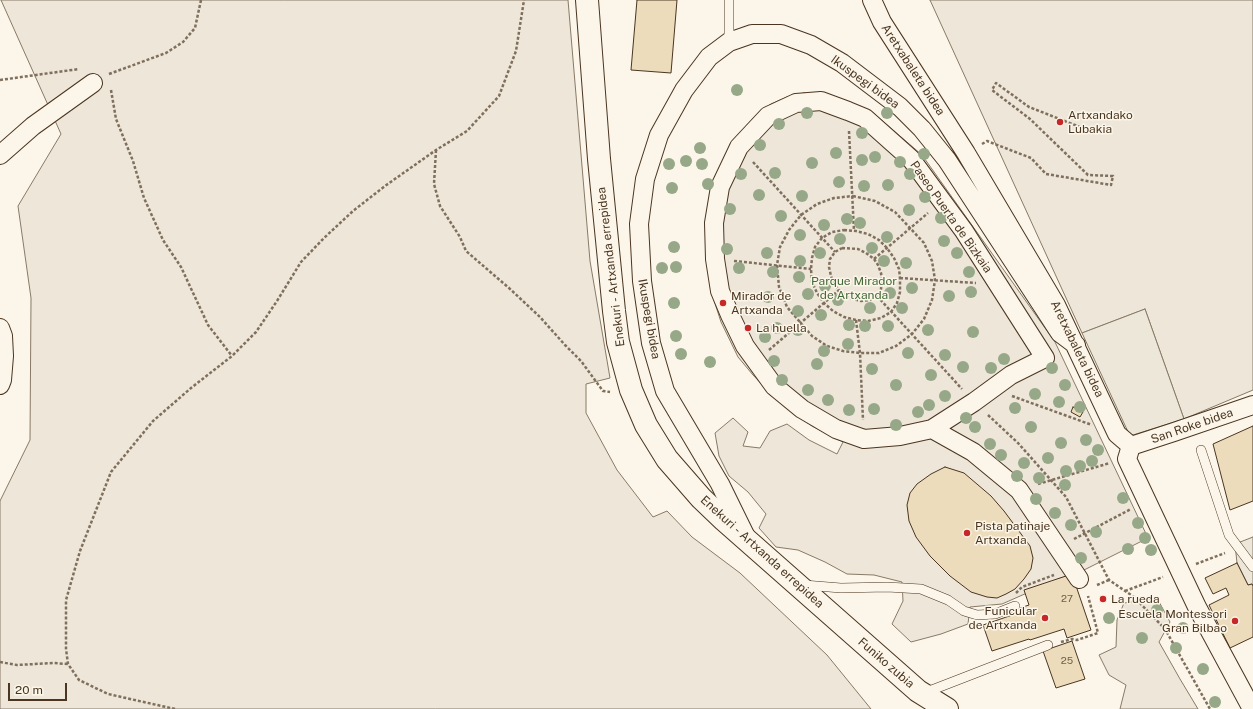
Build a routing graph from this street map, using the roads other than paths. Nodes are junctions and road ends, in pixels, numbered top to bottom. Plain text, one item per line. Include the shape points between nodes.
1 (587, 0) edge
2 (729, 0) edge
3 (872, 0) edge
4 (729, 42) junction
5 (97, 76) road end
6 (0, 155) edge
7 (0, 328) edge
8 (1076, 345) junction
9 (0, 385) edge
10 (1253, 405) edge
11 (932, 429) junction
12 (1201, 450) dead end
13 (1129, 452) junction
14 (748, 541) junction
15 (1253, 567) edge
16 (1079, 579) road end
17 (797, 584) junction
18 (1015, 606) road end
19 (854, 635) joint
20 (1048, 645) road end
21 (920, 692) junction
22 (947, 709) edge
23 (1252, 709) edge

1 - 14 street, Enekuri - Artxanda errepidea via 614,311 618,342 631,390 646,425 667,459 701,498
2 - 4 lane
3 - 8 street, Aretxabaleta bidea via 882,22 966,153 1056,305
4 - 8 street, Ikuspegi bidea via 752,34 781,34 811,46 842,63 900,107 922,128 947,160 1060,333
4 - 14 street, Ikuspegi bidea via 709,57 684,90 659,135 645,179 639,224 642,281 651,343 665,391 720,484
5 - 6 street
7 - 9 street via 4,356
8 - 13 street, Aretxabaleta bidea via 1117,434
10 - 13 street, San Roke bidea via 1174,432
11 - 11 street, Paseo Puerta de Bizkaia via 900,436 864,438 836,429 802,409 774,386 745,346 720,291 715,259 714,223 720,187 739,147 768,116 796,103 820,101 865,118 911,159 964,231 1046,358 1011,375
11 - 16 street via 973,452 1018,490
12 - 15 lane via 1229,535
13 - 23 street, Aretxabaleta bidea via 1146,502 1197,607
14 - 17 street, Enekuri - Artxanda errepidea
17 - 18 lane via 841,588 921,589 977,615 995,614
17 - 19 street, Enekuri - Artxanda errepidea
19 - 21 street, Funiko zubia
20 - 21 lane
21 - 22 street

